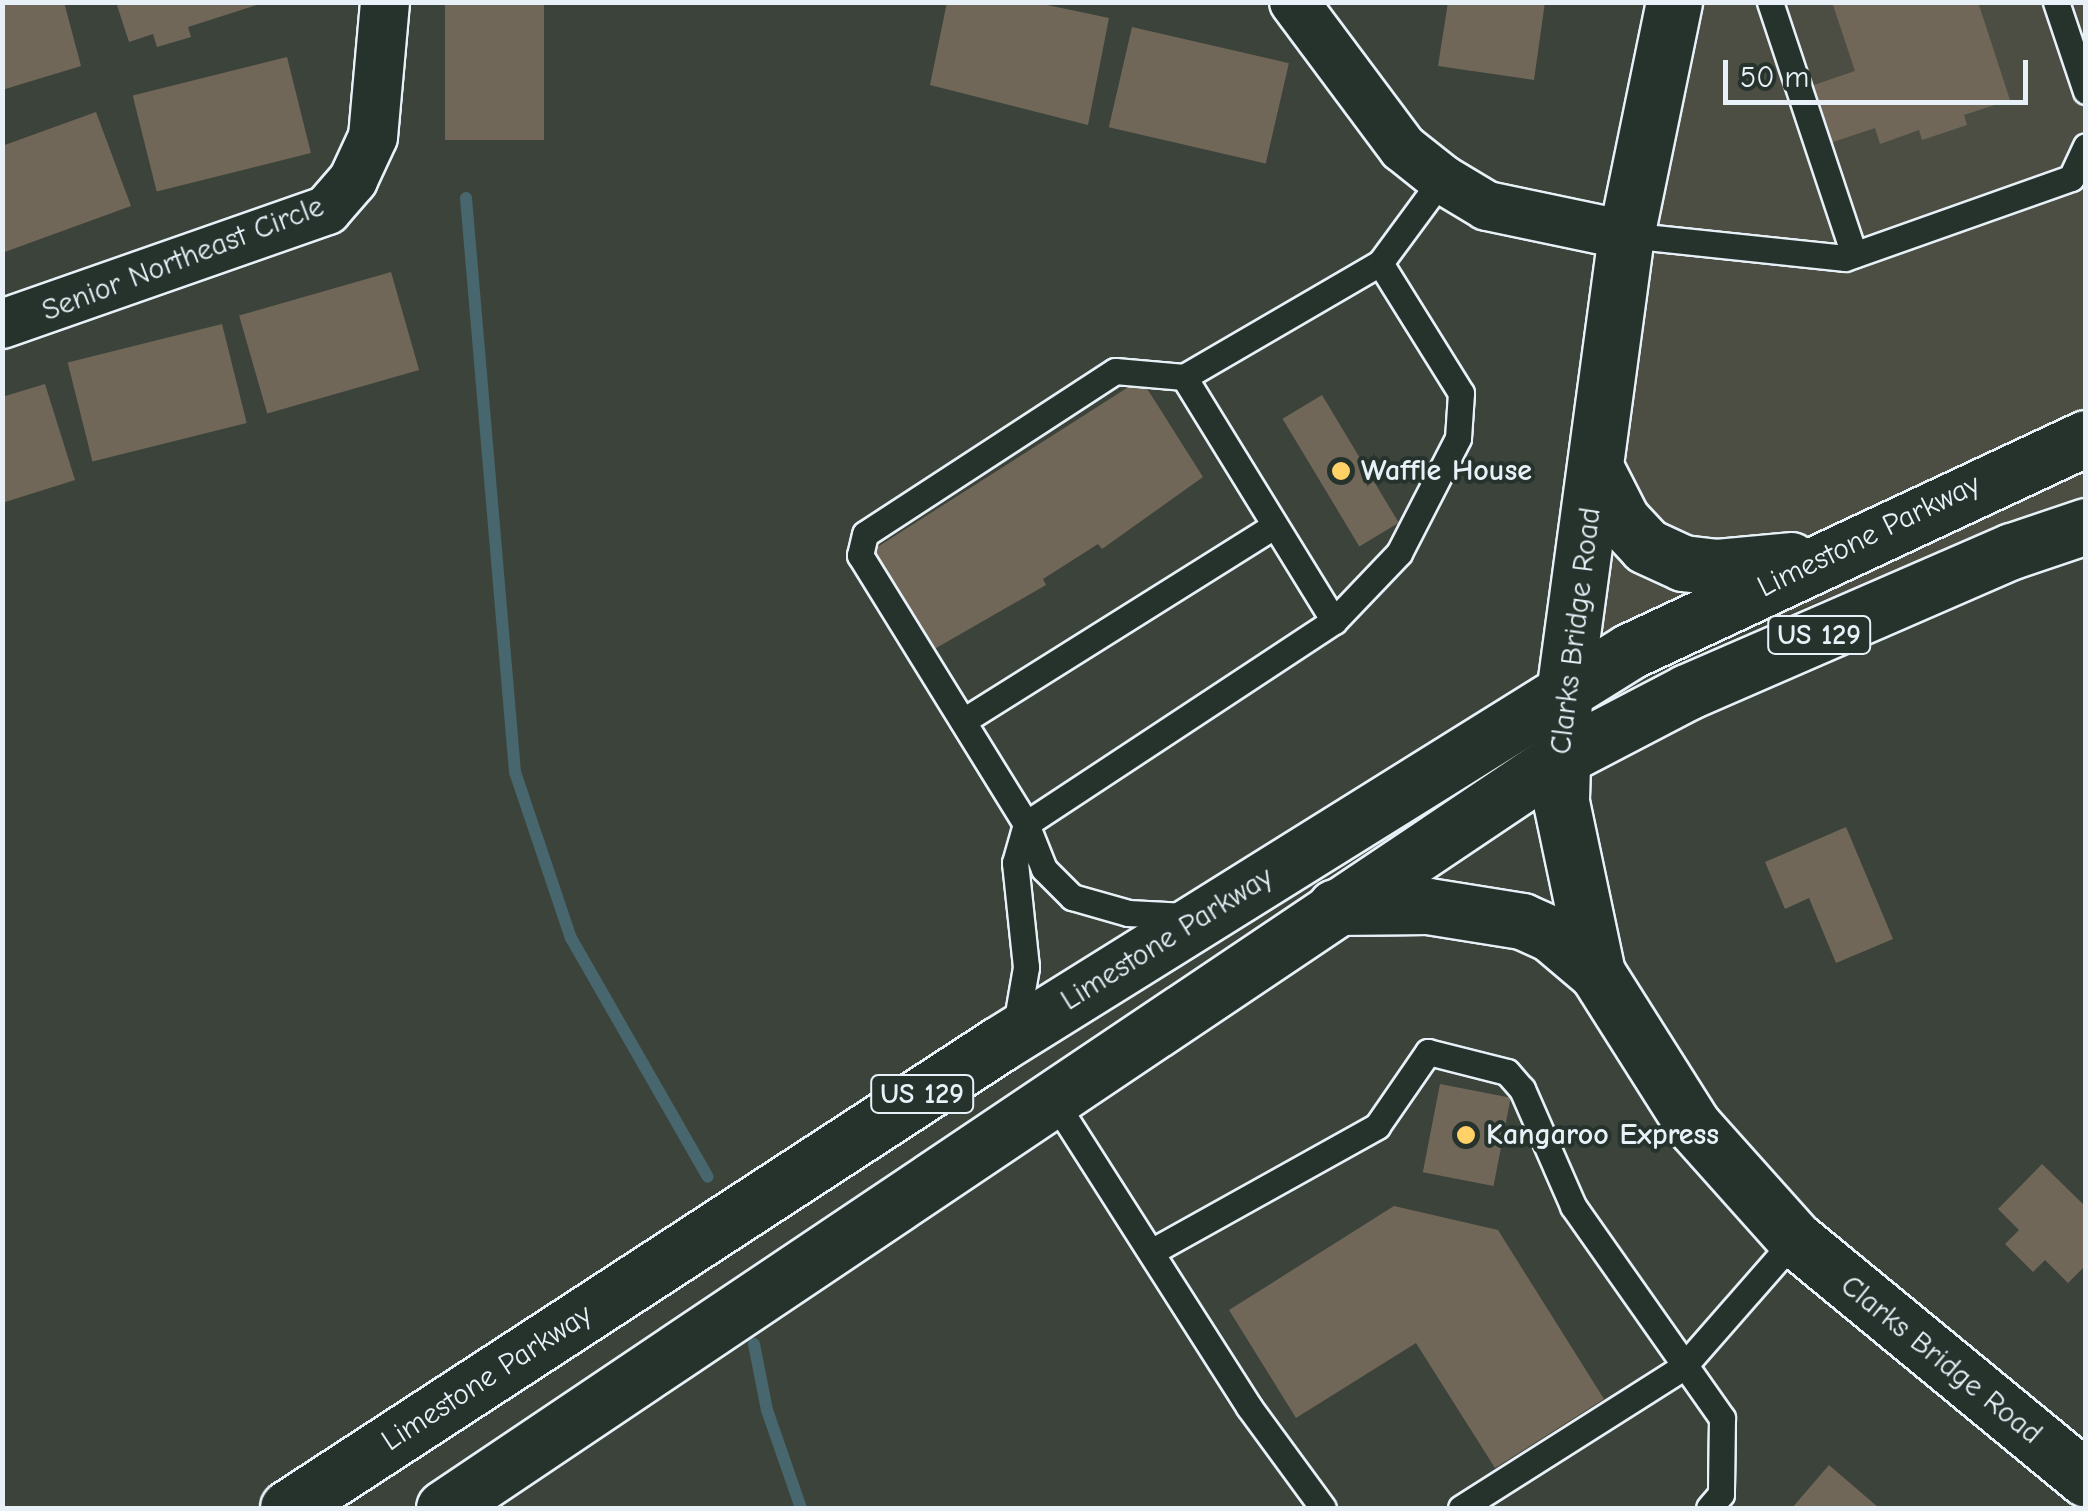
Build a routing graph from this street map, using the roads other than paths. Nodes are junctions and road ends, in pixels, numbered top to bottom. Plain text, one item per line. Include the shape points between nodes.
1 (385, 2) edge
2 (1294, 2) edge
3 (1674, 2) edge
4 (1770, 2) edge
5 (2056, 2) edge
6 (2086, 91) edge
7 (2086, 146) edge
8 (1442, 179) junction
9 (1626, 235) junction
10 (1854, 254) junction
11 (1380, 264) junction
12 (2, 324) edge
13 (1184, 377) junction
14 (2086, 438) edge
15 (1595, 467) junction
16 (1274, 526) junction
17 (2086, 526) edge
18 (1824, 558) junction
19 (1334, 620) junction
20 (1564, 692) junction
21 (963, 721) junction
22 (1559, 759) junction
23 (1026, 824) junction
24 (1334, 908) junction
25 (1202, 917) junction
26 (1597, 973) junction
27 (1014, 1035) junction
28 (1051, 1096) junction
29 (1795, 1239) junction
30 (1151, 1252) junction
31 (1683, 1367) junction
32 (2086, 1479) edge
33 (288, 1508) edge
34 (444, 1508) edge
35 (1323, 1508) edge
36 (1461, 1508) edge
37 (1709, 1508) edge

1 - 12 street, Senior Northeast Circle via 374,138 354,180 326,210 23,322
2 - 8 street via 1403,148
3 - 9 main road, Clarks Bridge Road
4 - 10 lane
5 - 6 lane
7 - 10 lane via 2071,178
8 - 9 street via 1487,206
8 - 11 lane
9 - 10 lane
9 - 15 main road, Clarks Bridge Road
11 - 13 lane
11 - 19 lane via 1461,393 1458,438 1399,553
13 - 16 lane
13 - 21 lane via 1115,371 865,534 860,555
14 - 18 main road, Limestone Parkway / US 129
15 - 18 main road via 1622,520 1646,546 1683,563 1717,567
15 - 20 main road, Clarks Bridge Road
16 - 19 lane
16 - 21 lane
17 - 22 main road, US 129 via 1687,692
18 - 20 main road, Limestone Parkway / US 129 via 1630,651
19 - 23 lane
20 - 22 main road, Clarks Bridge Road
20 - 25 main road, Limestone Parkway / US 129
21 - 23 lane
22 - 24 main road, US 129
22 - 26 main road, Clarks Bridge Road via 1561,802
23 - 25 lane via 1044,870 1072,896 1128,913
23 - 27 lane via 1016,863 1026,967
24 - 26 main road via 1428,906 1522,921 1551,934
24 - 28 main road, US 129
25 - 27 main road, Limestone Parkway / US 129
26 - 29 main road, Clarks Bridge Road via 1693,1125
27 - 33 main road, Limestone Parkway / US 129
28 - 30 lane
28 - 34 main road, US 129
29 - 31 lane
29 - 32 main road, Clarks Bridge Road
30 - 31 lane via 1377,1126 1428,1052 1507,1072 1522,1089 1573,1206
30 - 35 lane
31 - 36 lane
31 - 37 lane via 1722,1418 1721,1494

